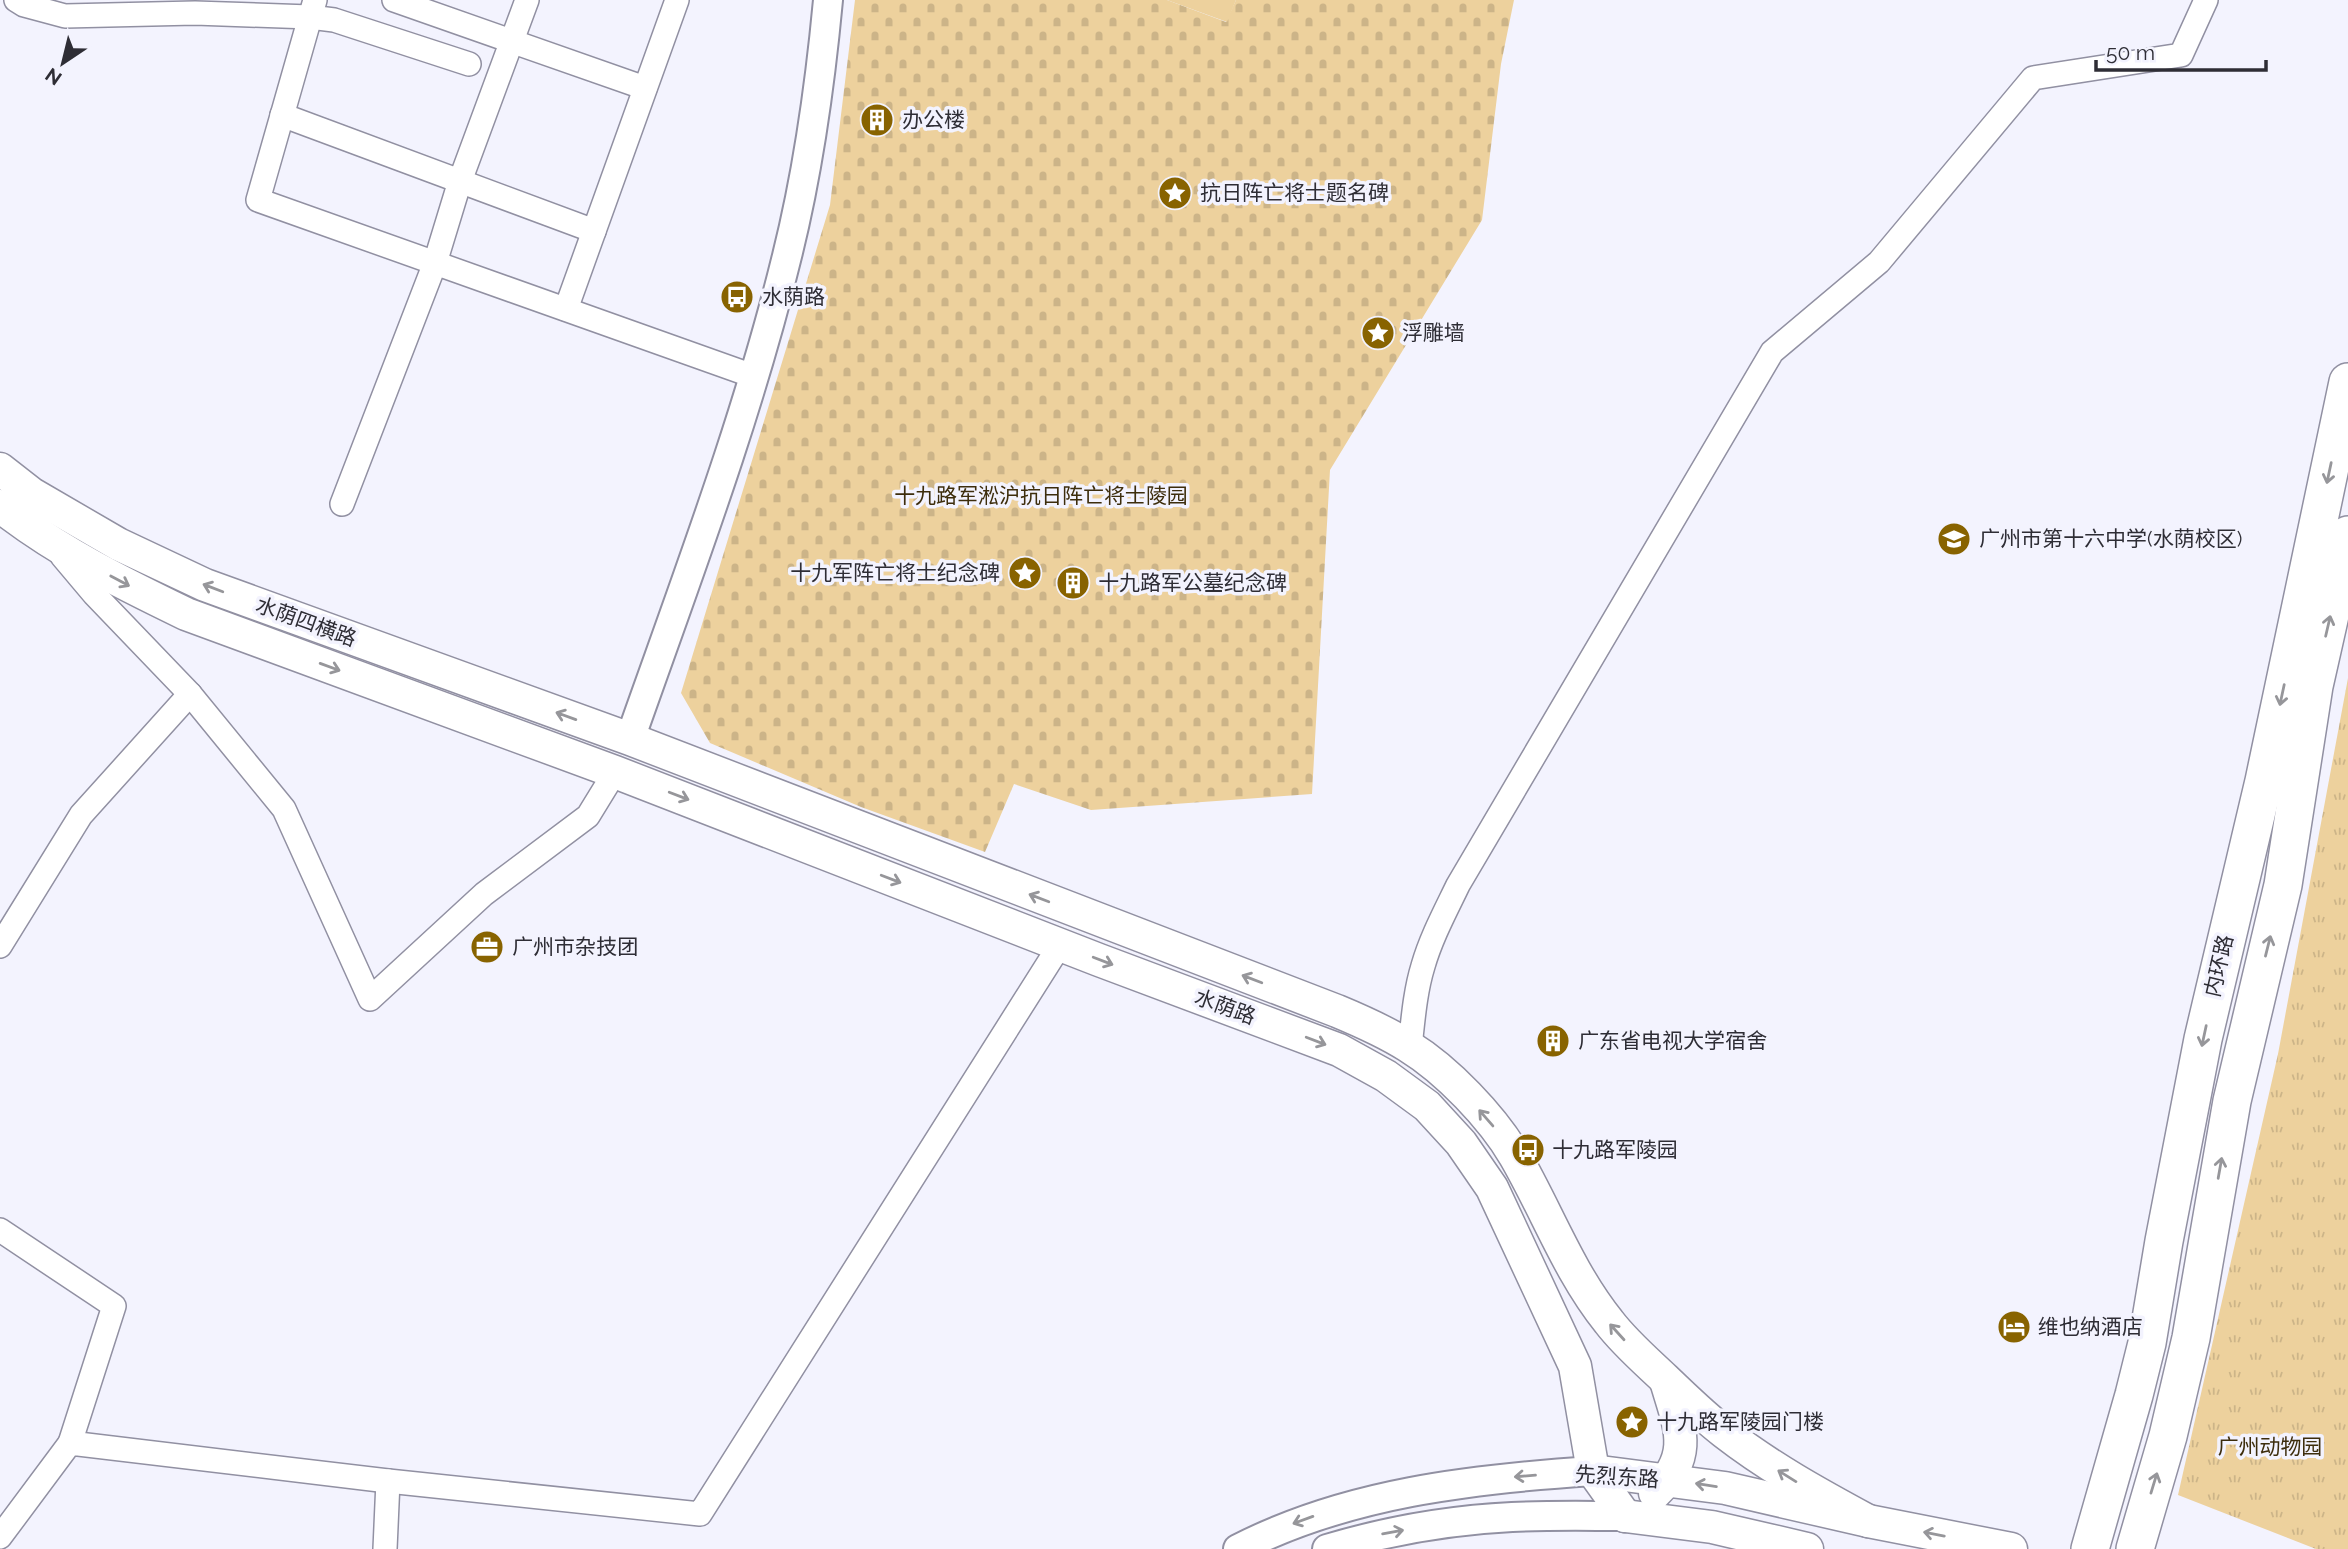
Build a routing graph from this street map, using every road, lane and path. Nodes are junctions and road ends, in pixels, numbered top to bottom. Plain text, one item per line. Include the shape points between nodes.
1 (16, 0) edge
2 (394, 0) edge
3 (527, 0) edge
4 (677, 0) edge
5 (828, 0) edge
6 (2206, 0) edge
7 (192, 6) edge
8 (312, 8) edge
9 (511, 41) junction
10 (469, 64) dead end
11 (645, 88) junction
12 (282, 115) junction
13 (460, 181) junction
14 (594, 231) junction
15 (435, 263) junction
16 (566, 309) junction
17 (753, 376) junction
18 (2348, 382) edge
19 (0, 469) edge
20 (342, 504) dead end
21 (0, 506) edge
22 (2348, 535) edge
23 (50, 542) junction
24 (190, 694) junction
25 (630, 739) junction
26 (615, 772) junction
27 (1060, 945) junction
28 (0, 946) edge
29 (1410, 1047) junction
30 (0, 1230) edge
31 (2164, 1241) junction
32 (1666, 1380) junction
33 (70, 1443) junction
34 (1593, 1471) junction
35 (1668, 1480) junction
36 (388, 1481) junction
37 (1625, 1516) junction
38 (1868, 1521) junction
39 (0, 1537) edge
40 (2006, 1548) edge
41 (385, 1549) edge
42 (1238, 1549) edge
43 (1327, 1549) edge
44 (1807, 1549) edge
45 (2073, 1549) edge
46 (2090, 1549) edge
47 (2135, 1549) edge

1 - 7 street via 65,16
2 - 9 street
3 - 9 street
4 - 11 street
5 - 17 street via 799,204
6 - 29 street via 2181,55 2032,78 1879,262 1772,352 1458,886 1423,965
7 - 8 street
8 - 10 street via 334,20
8 - 12 street
9 - 11 street
9 - 13 street
11 - 14 street
12 - 13 street
12 - 15 street via 258,200
13 - 14 street
13 - 15 street
14 - 16 street
15 - 16 street
15 - 20 street
16 - 17 street
17 - 25 street
18 -> 31 highway, 内环路 via 2264,782 2203,1039
25 -> 19 main road, 水荫四横路 via 205,585 107,538 32,494
21 - 23 main road, 水荫四横路
47 -> 22 highway, 内环路 via 2191,1338 2232,1101 2283,885 2314,685
23 - 24 street
23 -> 26 main road, 水荫四横路 via 186,614
24 - 26 street via 284,809 370,999 484,894 588,816
24 - 28 street via 81,815
25 - 26 main road
29 -> 25 main road, 水荫路 via 1337,1011
26 -> 27 main road, 水荫路
27 -> 34 main road, 水荫路 via 1339,1050 1427,1106 1461,1143 1492,1188 1575,1366
27 - 36 street via 700,1514
32 -> 29 main road, 水荫路 via 1591,1298 1513,1154 1493,1126 1440,1070
30 - 33 street via 114,1306
31 - 45 highway via 2142,1329
31 - 46 highway, 内环路 via 2138,1382
32 - 35 main road via 1682,1437 1677,1464
38 -> 32 main road, 水荫路 via 1753,1453
33 - 36 street
33 - 39 street
34 - 35 main road, 先烈东路
34 - 37 main road, 水荫路
34 -> 42 street, 先烈东路 via 1493,1479 1400,1495 1328,1511
35 - 37 main road
38 -> 35 main road, 先烈东路 via 1725,1488
36 - 41 street
43 -> 37 street, 先烈东路 via 1370,1536 1456,1523 1511,1517
37 - 44 main road, 先烈东路 via 1712,1527
40 -> 38 main road, 先烈东路

